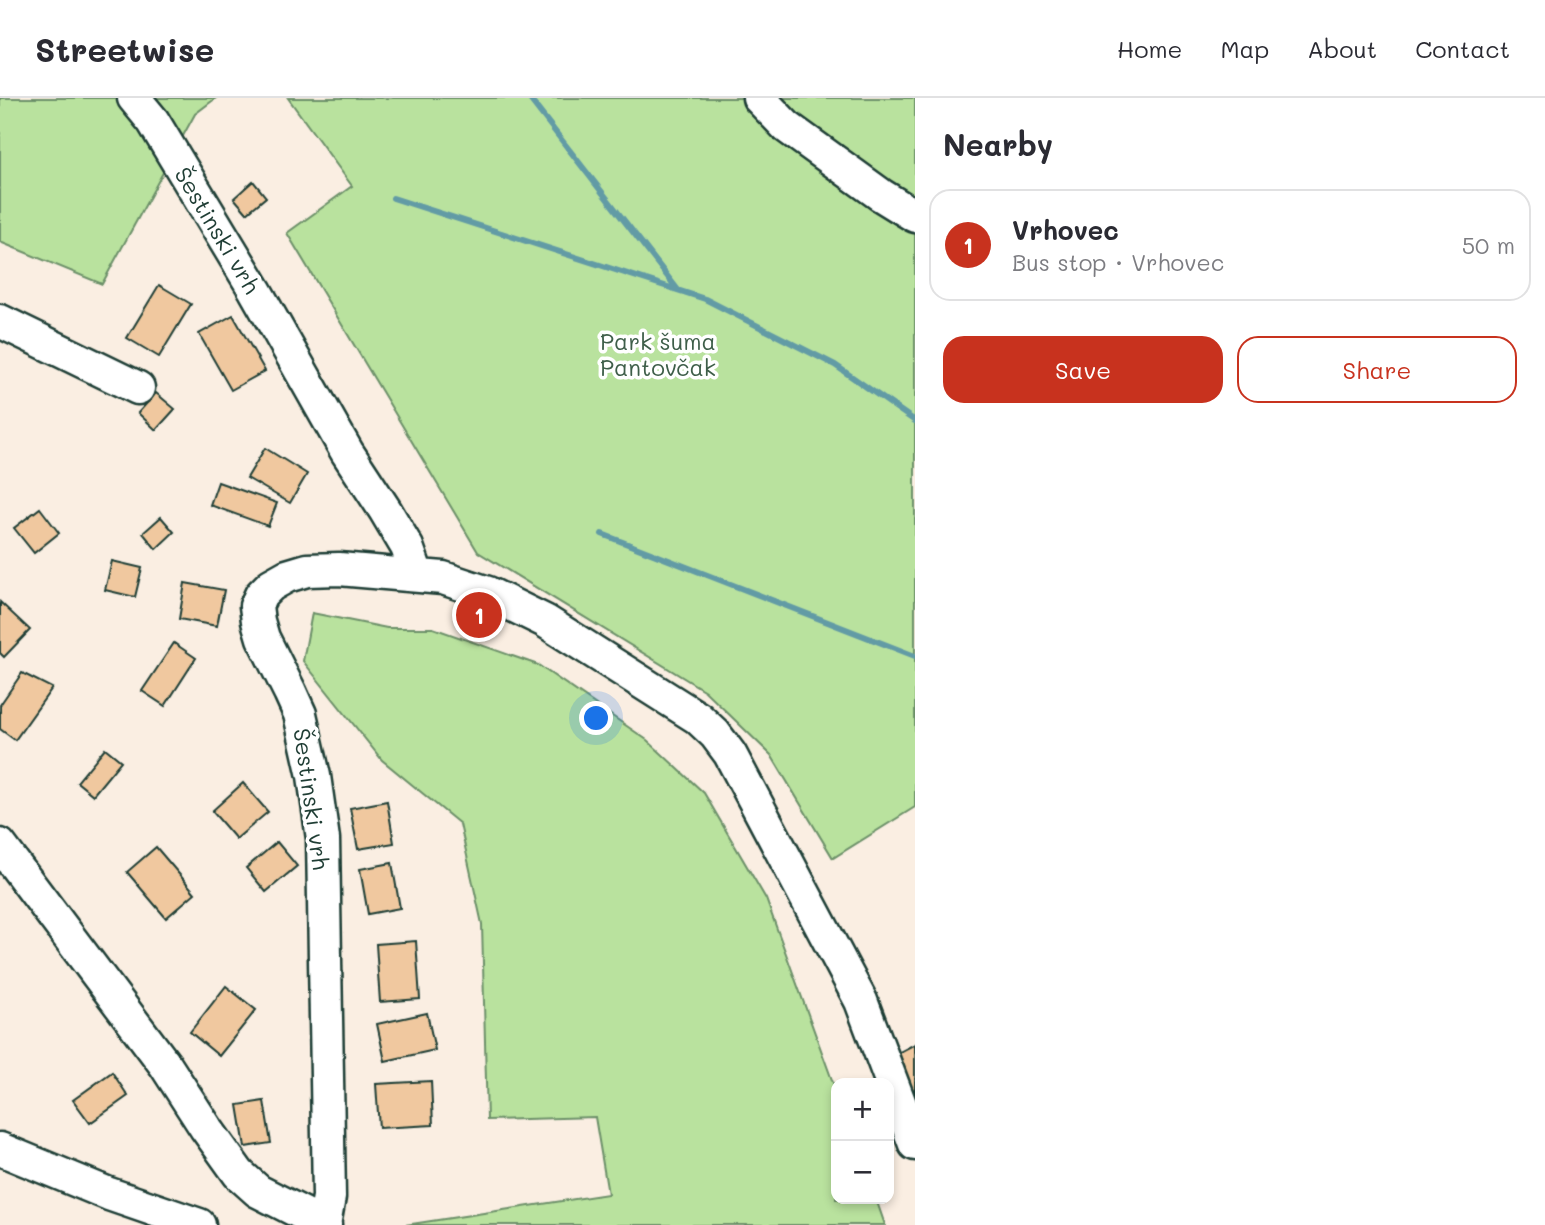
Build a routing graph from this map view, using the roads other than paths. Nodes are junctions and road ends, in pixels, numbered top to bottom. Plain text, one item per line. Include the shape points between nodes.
1 (134, 98) edge
2 (759, 98) edge
3 (915, 216) edge
4 (0, 321) edge
5 (138, 388) dead end
6 (417, 575) junction
7 (0, 845) edge
8 (915, 1144) edge
9 (0, 1149) edge
10 (200, 1225) edge
11 (324, 1225) edge

1 - 6 street, Šestinski vrh via 153,121 255,290 407,547
2 - 3 street via 787,127
4 - 5 street
6 - 8 street via 465,584 545,621 698,718 715,734 741,773 861,1001
6 - 11 street, Šestinski vrh via 307,570 271,585 256,606 262,638 300,714 323,839 329,1197
7 - 11 street, Šestinski vrh via 166,1066 239,1174 258,1191
9 - 10 street

